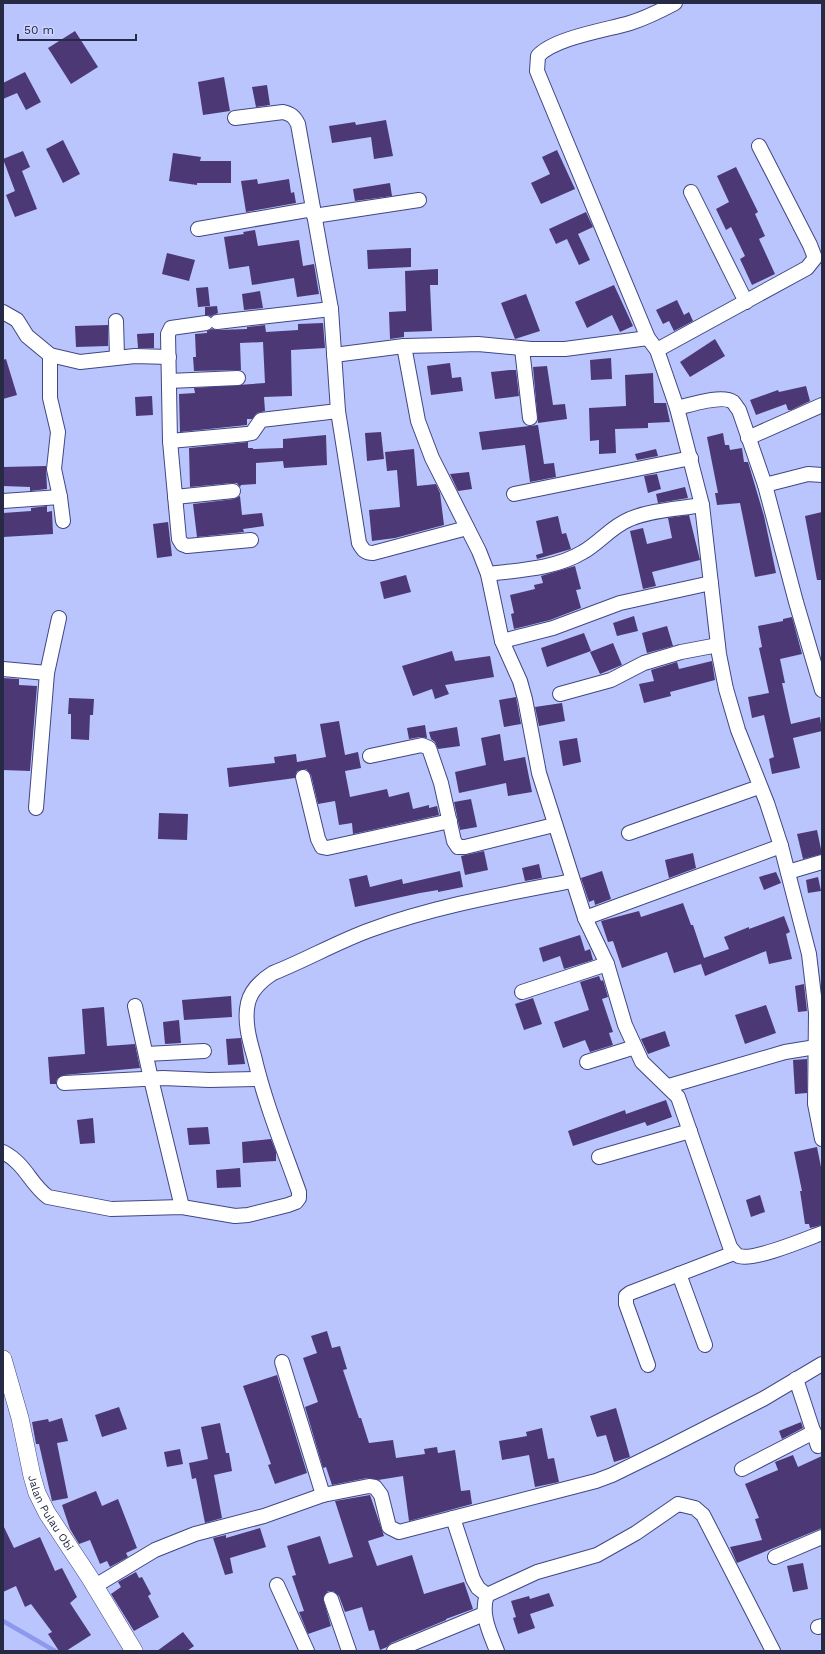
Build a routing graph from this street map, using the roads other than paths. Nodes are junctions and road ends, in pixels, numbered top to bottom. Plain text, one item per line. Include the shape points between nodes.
1 (675, 3) edge
2 (235, 118) dead end
3 (759, 146) dead end
4 (691, 192) dead end
5 (419, 200) dead end
6 (314, 213) junction
7 (198, 228) dead end
8 (746, 302) junction
9 (332, 309) junction
10 (3, 312) edge
11 (116, 321) dead end
12 (648, 338) junction
13 (404, 346) junction
14 (522, 348) junction
15 (657, 350) junction
16 (50, 355) junction
17 (334, 355) junction
18 (117, 357) junction
19 (169, 357) junction
20 (238, 378) dead end
21 (169, 381) junction
22 (822, 405) edge
23 (677, 408) junction
24 (338, 411) junction
25 (530, 418) dead end
26 (748, 438) junction
27 (170, 441) junction
28 (691, 458) junction
29 (822, 475) edge
30 (765, 485) junction
31 (232, 491) dead end
32 (514, 494) dead end
33 (60, 497) junction
34 (175, 497) junction
35 (3, 501) edge
36 (702, 505) junction
37 (62, 521) dead end
38 (468, 528) junction
39 (251, 540) dead end
40 (488, 574) junction
41 (711, 583) junction
42 (59, 618) dead end
43 (502, 641) junction
44 (718, 645) junction
45 (3, 669) edge
46 (47, 673) junction
47 (822, 690) edge
48 (560, 694) dead end
49 (370, 756) dead end
50 (303, 777) dead end
51 (759, 787) junction
52 (36, 808) dead end
53 (450, 821) junction
54 (554, 825) junction
55 (629, 833) dead end
56 (780, 846) junction
57 (822, 862) edge
58 (788, 872) junction
59 (572, 881) junction
60 (585, 918) junction
61 (816, 953) edge
62 (607, 964) junction
63 (522, 992) dead end
64 (135, 1006) dead end
65 (635, 1047) junction
66 (818, 1047) edge
67 (204, 1051) dead end
68 (146, 1054) junction
69 (586, 1062) dead end
70 (151, 1079) junction
71 (259, 1079) junction
72 (64, 1083) dead end
73 (669, 1086) junction
74 (690, 1130) junction
75 (822, 1139) edge
76 (3, 1152) edge
77 (599, 1157) dead end
78 (182, 1207) junction
79 (822, 1233) edge
80 (734, 1253) junction
81 (680, 1274) junction
82 (705, 1345) dead end
83 (3, 1359) edge
84 (282, 1362) dead end
85 (822, 1364) edge
86 (648, 1365) dead end
87 (796, 1379) junction
88 (814, 1432) junction
89 (818, 1446) dead end
90 (742, 1469) dead end
91 (323, 1496) junction
92 (453, 1518) junction
93 (822, 1537) edge
94 (775, 1557) dead end
95 (277, 1585) dead end
96 (95, 1586) junction
97 (487, 1595) junction
98 (332, 1599) dead end
99 (484, 1614) junction
100 (134, 1651) edge
101 (307, 1651) edge
102 (349, 1651) edge
103 (394, 1651) edge
104 (497, 1651) edge
105 (773, 1651) edge

1 - 12 street via 630,23 550,46 538,56 536,63 537,71
2 - 6 street via 283,112 295,117
3 - 8 street via 815,258 807,268
4 - 8 street
5 - 6 street
6 - 7 street
6 - 9 street
8 - 15 street
9 - 17 street
9 - 19 street via 171,328 168,334
10 - 16 street via 17,320 27,336
11 - 18 street
12 - 14 street via 577,348
12 - 15 street
13 - 14 street via 478,344
13 - 17 street
13 - 38 street via 418,421 432,458
14 - 25 street
15 - 23 street
16 - 18 street via 80,362
16 - 33 street via 50,398 58,432 54,469
17 - 24 street
18 - 19 street
19 - 21 street
20 - 21 street
21 - 27 street
22 - 26 street
23 - 26 street via 716,399 733,402 739,410
23 - 28 street
24 - 27 street via 261,420 252,433 247,434
24 - 38 street via 362,549 367,553 373,553
26 - 30 street
27 - 34 street
28 - 32 street
28 - 36 street
29 - 30 street via 808,474
30 - 47 street
31 - 34 street
33 - 35 street
33 - 37 street
34 - 39 street via 178,535 182,544 187,546
36 - 40 street via 628,519 582,553 559,562 530,569
36 - 41 street
38 - 40 street
40 - 43 street
41 - 43 street via 620,603 560,625
41 - 44 street
42 - 46 street
43 - 54 street via 520,681 539,774
44 - 48 street via 644,663 611,680
44 - 51 street via 726,689
45 - 46 street
46 - 52 street
49 - 53 street via 422,745 429,748
50 - 53 street via 318,840 322,847
51 - 55 street
51 - 56 street via 767,802
53 - 54 street via 456,845 461,848
54 - 59 street
56 - 58 street
56 - 60 street
57 - 58 street
58 - 61 street
59 - 60 street
59 - 71 street via 509,893 411,917 370,930 273,973 251,994 247,1013 248,1035
60 - 62 street
61 - 66 street
62 - 63 street
62 - 65 street via 625,1025
64 - 68 street
65 - 69 street
65 - 73 street via 642,1062
66 - 73 street via 786,1052
66 - 75 street via 815,1104
67 - 68 street
68 - 70 street
70 - 71 street
70 - 72 street
70 - 78 street
71 - 78 street via 299,1198 288,1206 248,1215 229,1215
73 - 74 street via 678,1097
74 - 77 street
74 - 80 street
76 - 78 street via 13,1157 29,1173 42,1193 54,1199 111,1209
79 - 80 street via 762,1254 746,1256
80 - 81 street
81 - 82 street
81 - 86 street via 626,1296 626,1304
83 - 96 street, Jalan Pulau Obi via 38,1493 47,1513
84 - 91 street
85 - 87 street
87 - 88 street
87 - 92 street via 612,1475
88 - 89 street
88 - 90 street
91 - 92 street via 374,1487 381,1496 389,1527 399,1532
91 - 96 street via 174,1542 155,1550
92 - 97 street via 473,1579 478,1588
93 - 94 street
95 - 101 street
96 - 100 street, Jalan Pulau Obi
97 - 99 street via 483,1604
97 - 105 street via 537,1572 597,1555 636,1533 678,1504 695,1508 703,1515
98 - 102 street
99 - 103 street
99 - 104 street

